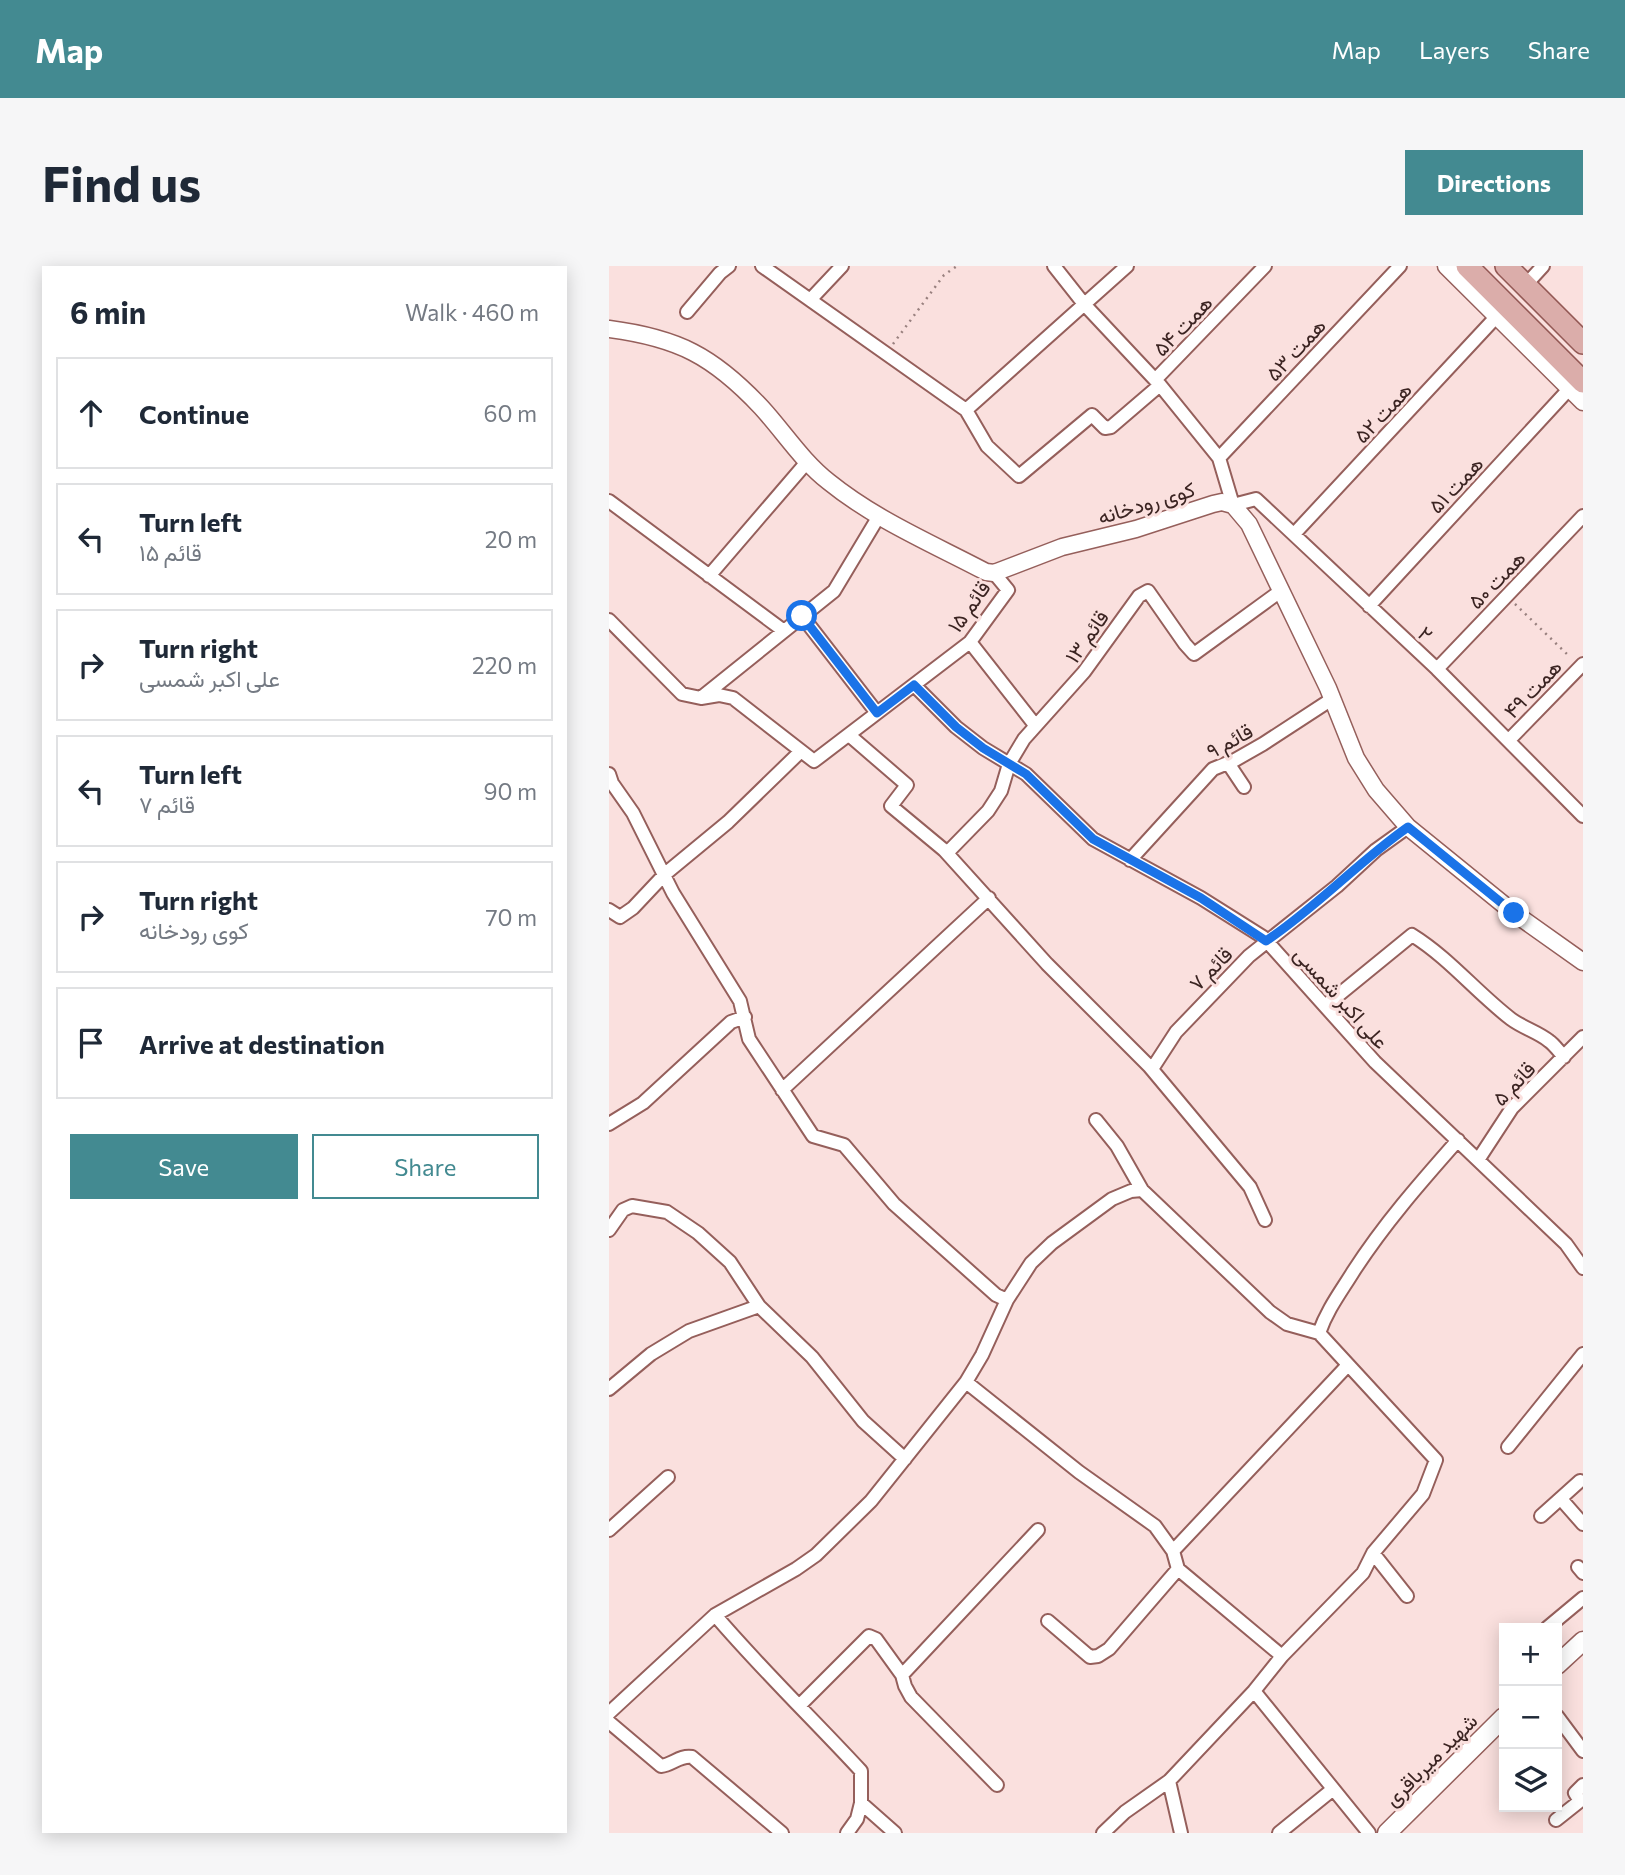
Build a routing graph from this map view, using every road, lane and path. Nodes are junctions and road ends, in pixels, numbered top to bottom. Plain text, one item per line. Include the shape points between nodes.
1 (729, 266) edge
2 (762, 266) edge
3 (842, 266) edge
4 (957, 266) edge
5 (1054, 266) edge
6 (1127, 266) edge
7 (1265, 266) edge
8 (1400, 266) edge
9 (1446, 266) edge
10 (1467, 266) edge
11 (1506, 266) edge
12 (1520, 266) edge
13 (1538, 272) edge
14 (810, 300) junction
15 (1084, 304) junction
16 (687, 312) dead end
17 (1497, 316) junction
18 (609, 329) edge
19 (1583, 330) edge
20 (1583, 343) edge
21 (886, 353) junction
22 (1158, 383) junction
23 (1576, 385) edge
24 (1583, 402) edge
25 (966, 410) junction
26 (1219, 458) junction
27 (807, 462) junction
28 (609, 501) edge
29 (1233, 505) junction
30 (879, 516) junction
31 (1583, 516) edge
32 (1295, 533) junction
33 (994, 573) junction
34 (709, 576) junction
35 (1282, 590) junction
36 (1507, 596) junction
37 (1369, 606) junction
38 (802, 616) junction
39 (609, 620) edge
40 (784, 631) junction
41 (970, 642) junction
42 (1582, 665) edge
43 (1437, 669) junction
44 (914, 685) junction
45 (701, 698) junction
46 (1332, 699) junction
47 (877, 713) junction
48 (1035, 725) junction
49 (849, 734) junction
50 (1509, 740) junction
51 (800, 752) junction
52 (1228, 763) junction
53 (1009, 764) junction
54 (610, 781) edge
55 (1244, 787) dead end
56 (1583, 816) edge
57 (1408, 827) junction
58 (947, 853) junction
59 (1130, 860) junction
60 (665, 874) junction
61 (989, 898) junction
62 (609, 910) edge
63 (1266, 941) junction
64 (1582, 959) edge
65 (1325, 1006) junction
66 (744, 1017) junction
67 (1583, 1037) edge
68 (1564, 1057) junction
69 (1152, 1069) junction
70 (782, 1090) junction
71 (1096, 1120) dead end
72 (609, 1124) edge
73 (1458, 1140) junction
74 (1478, 1160) junction
75 (1142, 1190) junction
76 (1265, 1220) dead end
77 (609, 1230) edge
78 (1583, 1268) edge
79 (1007, 1300) junction
80 (759, 1306) junction
81 (1319, 1334) junction
82 (1583, 1354) edge
83 (1348, 1365) junction
84 (967, 1382) junction
85 (609, 1389) edge
86 (1508, 1447) dead end
87 (905, 1459) junction
88 (669, 1477) dead end
89 (1580, 1481) dead end
90 (1560, 1499) junction
91 (1541, 1516) dead end
92 (1583, 1524) edge
93 (609, 1530) edge
94 (1038, 1530) dead end
95 (1173, 1551) junction
96 (1373, 1553) junction
97 (1178, 1569) junction
98 (1407, 1596) dead end
99 (1583, 1598) edge
100 (715, 1615) junction
101 (1048, 1621) dead end
102 (1553, 1623) edge
103 (1583, 1641) edge
104 (1282, 1656) junction
105 (1562, 1660) edge
106 (902, 1675) junction
107 (1254, 1691) junction
108 (800, 1705) junction
109 (609, 1713) edge
110 (1499, 1722) edge
111 (609, 1723) edge
112 (1562, 1723) edge
113 (1583, 1751) edge
114 (1168, 1781) junction
115 (997, 1785) dead end
116 (1583, 1785) edge
117 (1332, 1790) junction
118 (861, 1803) junction
119 (1556, 1820) dead end
120 (782, 1833) edge
121 (847, 1833) edge
122 (895, 1833) edge
123 (1103, 1833) edge
124 (1181, 1833) edge
125 (1279, 1833) edge
126 (1369, 1833) edge
127 (1387, 1833) edge

1 - 16 street
2 - 14 street
3 - 14 street
4 - 21 path via 944,275
5 - 15 street
6 - 15 street
7 - 22 street, همت ۵۴
8 - 26 street, همت ۵۳
9 - 17 street
10 - 23 main road
11 - 20 main road
12 - 13 street
13 - 19 street
14 - 21 street
15 - 22 street
15 - 25 street
17 - 23 street
17 - 32 street, همت ۵۲
18 - 27 street via 675,342 706,358 761,407
21 - 25 street
22 - 25 street, همت ۵۴ via 1111,427 1105,428 1092,415 1019,476 987,446
22 - 26 street
23 - 24 street
23 - 37 street, همت ۵۱
26 - 29 street
27 - 30 street
27 - 34 street
28 - 34 street
29 - 32 street, ۲ via 1256,499
29 - 33 street, کوی رودخانه via 1213,504 1062,547
29 - 35 street via 1249,524
30 - 33 street
30 - 38 street via 834,591
31 - 36 street, همت ۵۰
32 - 37 street, ۲
33 - 41 street, قائم ۱۵ via 1008,590
34 - 40 street
35 - 46 street
35 - 48 street, قائم ۱۳ via 1194,654 1148,591 1139,596 1057,705
36 - 42 path
36 - 43 street, همت ۵۰
37 - 43 street, ۲
38 - 40 street
38 - 47 street
39 - 45 street via 683,694
40 - 45 street
41 - 44 street, قائم ۱۵
41 - 48 street
42 - 50 street, همت ۴۹
43 - 50 street, ۲
44 - 47 street, قائم ۱۵
44 - 53 street, علی اکبر شمسی via 956,727
45 - 51 street via 733,698
46 - 52 street, قائم ۹
46 - 57 street via 1356,758
47 - 49 street, قائم ۱۵
48 - 53 street, قائم ۱۳
49 - 51 street, قائم ۱۵ via 814,761
49 - 58 street via 907,785 891,806
50 - 56 street, ۲
51 - 60 street via 728,822
52 - 55 street
52 - 59 street, قائم ۹ via 1213,769
53 - 58 street, قائم ۱۳ via 1001,791 988,811
53 - 59 street, علی اکبر شمسی via 1026,774 1093,839
54 - 60 street via 633,813
57 - 63 street, قائم ۷
57 - 64 street via 1514,913
58 - 61 street
59 - 63 street, علی اکبر شمسی via 1201,898
60 - 62 street via 620,917
60 - 66 street via 740,1001
61 - 69 street via 1047,964
61 - 70 street
63 - 65 street, علی اکبر شمسی
63 - 69 street, قائم ۷ via 1176,1032
65 - 68 street via 1412,934 1452,963 1513,1021 1549,1041
65 - 73 street, علی اکبر شمسی via 1375,1062
66 - 70 street via 749,1039
66 - 72 street via 731,1022 643,1103
67 - 68 street, قائم ۵
68 - 74 street, قائم ۵ via 1512,1108
69 - 76 street via 1250,1187
70 - 79 street via 813,1136 845,1145 894,1204
71 - 75 street
73 - 74 street, علی اکبر شمسی
73 - 81 street via 1370,1246 1327,1311
74 - 78 street, علی اکبر شمسی via 1566,1244
75 - 79 street via 1112,1199 1052,1243 1031,1263
75 - 81 street via 1270,1312 1287,1324
77 - 80 street via 623,1210 632,1206 667,1212 730,1262
79 - 84 street
80 - 85 street via 689,1331 651,1354
80 - 87 street via 812,1357 863,1421
81 - 83 street
82 - 86 street
83 - 95 street
83 - 96 street via 1436,1460 1423,1494
84 - 87 street
84 - 95 street via 1155,1526
87 - 100 street via 871,1502 816,1555
88 - 93 street
89 - 90 street
90 - 91 street
90 - 92 street
94 - 106 street
95 - 97 street
96 - 98 street
96 - 104 street via 1363,1573
97 - 101 street via 1098,1656 1090,1657
97 - 104 street
99 - 102 street
100 - 108 street
100 - 109 street
103 - 105 main road
104 - 107 street
106 - 108 street via 869,1636
106 - 115 street via 911,1697
107 - 114 street
107 - 117 street
108 - 118 street via 861,1771
110 - 127 main road, شهید میرباقری
111 - 120 street via 661,1766 692,1757
112 - 113 street
114 - 123 street
114 - 124 street
116 - 119 street via 1575,1793 1580,1801
117 - 125 street
117 - 126 street
118 - 121 street
118 - 122 street

